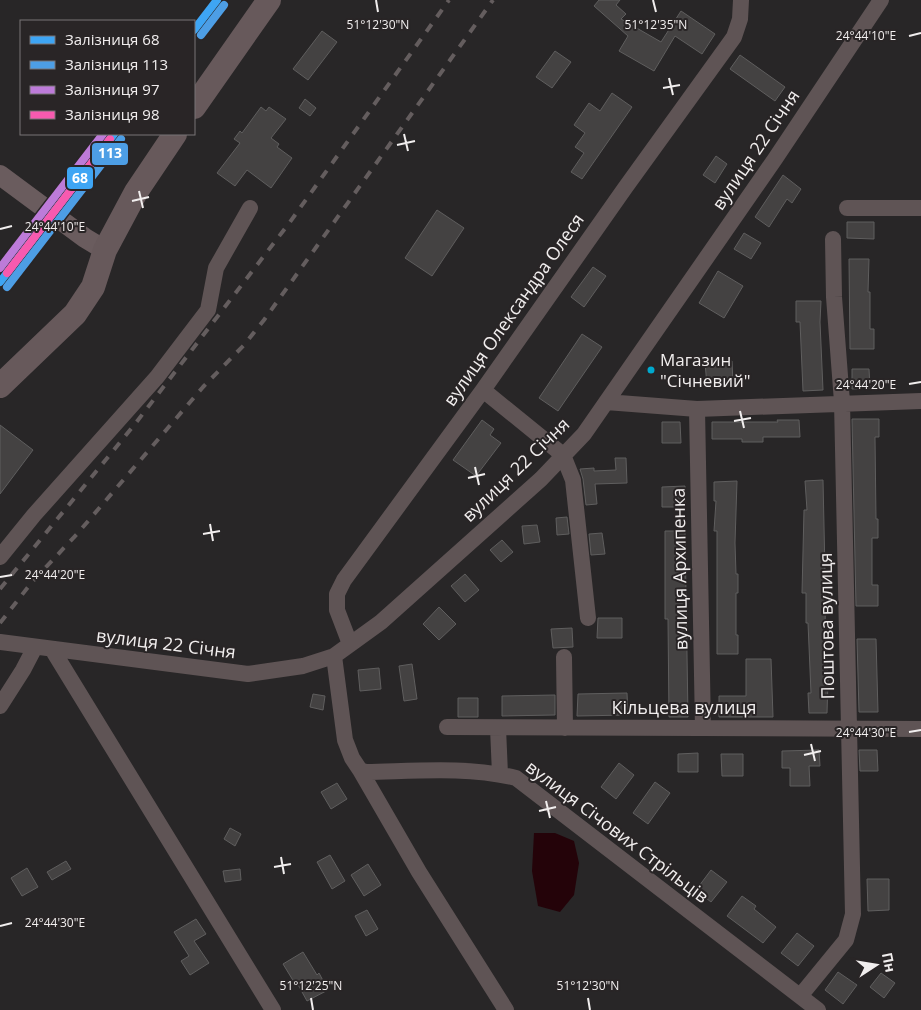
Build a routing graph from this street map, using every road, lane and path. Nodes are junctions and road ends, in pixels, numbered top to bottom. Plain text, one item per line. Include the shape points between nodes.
1 (268, 0) edge
2 (741, 0) edge
3 (881, 0) edge
4 (195, 106) edge
5 (175, 135) edge
6 (0, 174) edge
7 (250, 208) dead end
8 (847, 208) dead end
9 (921, 208) edge
10 (833, 239) dead end
11 (106, 250) junction
12 (0, 386) edge
13 (483, 390) junction
14 (921, 400) edge
15 (606, 402) junction
16 (842, 402) junction
17 (697, 409) junction
18 (563, 456) junction
19 (0, 557) edge
20 (588, 618) dead end
21 (0, 642) edge
22 (350, 644) junction
23 (35, 647) junction
24 (52, 650) junction
25 (334, 656) junction
26 (564, 657) dead end
27 (0, 706) edge
28 (447, 727) dead end
29 (498, 728) junction
30 (565, 728) junction
31 (703, 728) junction
32 (850, 729) junction
33 (921, 729) edge
34 (360, 770) junction
35 (500, 774) junction
36 (800, 995) junction
37 (273, 1010) edge
38 (506, 1010) edge
39 (818, 1010) edge

1 - 4 highway
2 - 13 street, вулиця Олександра Олеся via 734,36
3 - 15 street, вулиця 22 Січня
5 - 11 highway via 136,192
6 - 11 main road
7 - 19 street via 216,268 208,310 156,377
8 - 9 street
10 - 16 street, Поштова вулиця
11 - 12 highway via 93,287 75,314
13 - 18 street
13 - 22 street, вулиця Олександра Олеся via 336,594 337,610
14 - 16 street
15 - 17 street
15 - 18 street, вулиця 22 Січня via 584,434
16 - 17 street
16 - 32 street, Поштова вулиця
17 - 31 street, вулиця Архипенка
18 - 20 street via 573,480
18 - 22 street, вулиця 22 Січня via 381,622
21 - 23 street, вулиця 22 Січня
22 - 25 street, вулиця 22 Січня
23 - 24 street, вулиця 22 Січня
23 - 27 street
24 - 25 street, вулиця 22 Січня via 248,674 303,666
24 - 37 street
25 - 34 street via 345,740
26 - 30 street
28 - 29 street, Кільцева вулиця
29 - 30 street, Кільцева вулиця
29 - 35 street
30 - 31 street, Кільцева вулиця
31 - 32 street, Кільцева вулиця
32 - 33 street, Кільцева вулиця
32 - 36 street, Поштова вулиця via 853,914 846,940
34 - 35 street, вулиця Січових Стрільців via 468,770
34 - 38 street via 419,872
35 - 36 street, вулиця Січових Стрільців via 516,778
36 - 39 street, вулиця Січових Стрільців

